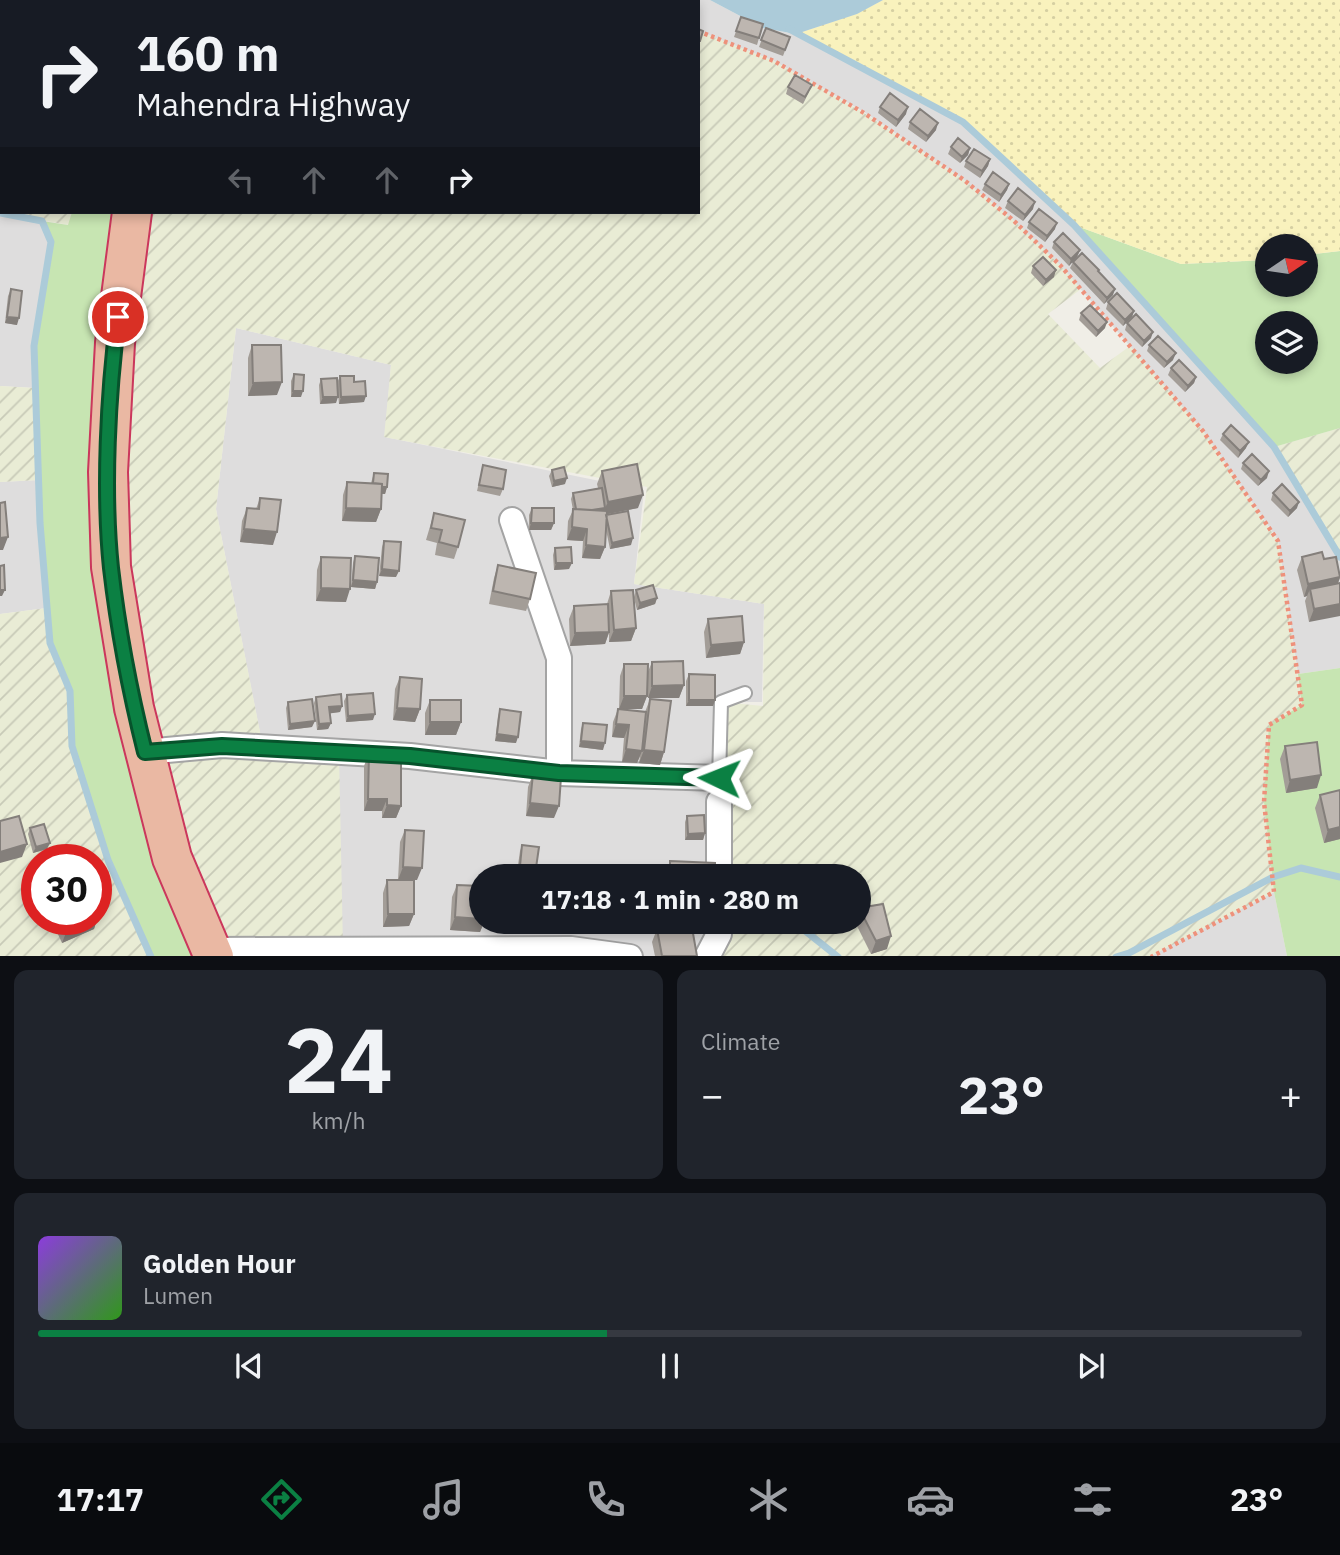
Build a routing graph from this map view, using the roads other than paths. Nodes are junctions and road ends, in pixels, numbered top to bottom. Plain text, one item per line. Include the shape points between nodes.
1 (132, 214) edge
2 (512, 520) dead end
3 (745, 693) dead end
4 (145, 752) junction
5 (559, 773) junction
6 (719, 790) junction
7 (719, 864) edge
8 (719, 934) edge
9 (212, 953) edge
10 (623, 956) edge
11 (707, 956) edge

1 - 4 highway via 115,343 108,472 111,567
2 - 5 street via 559,657
3 - 6 lane via 721,702
4 - 5 street via 222,746 410,756
4 - 9 highway via 172,858
5 - 6 street
6 - 7 street
8 - 11 street
9 - 10 street via 571,949

